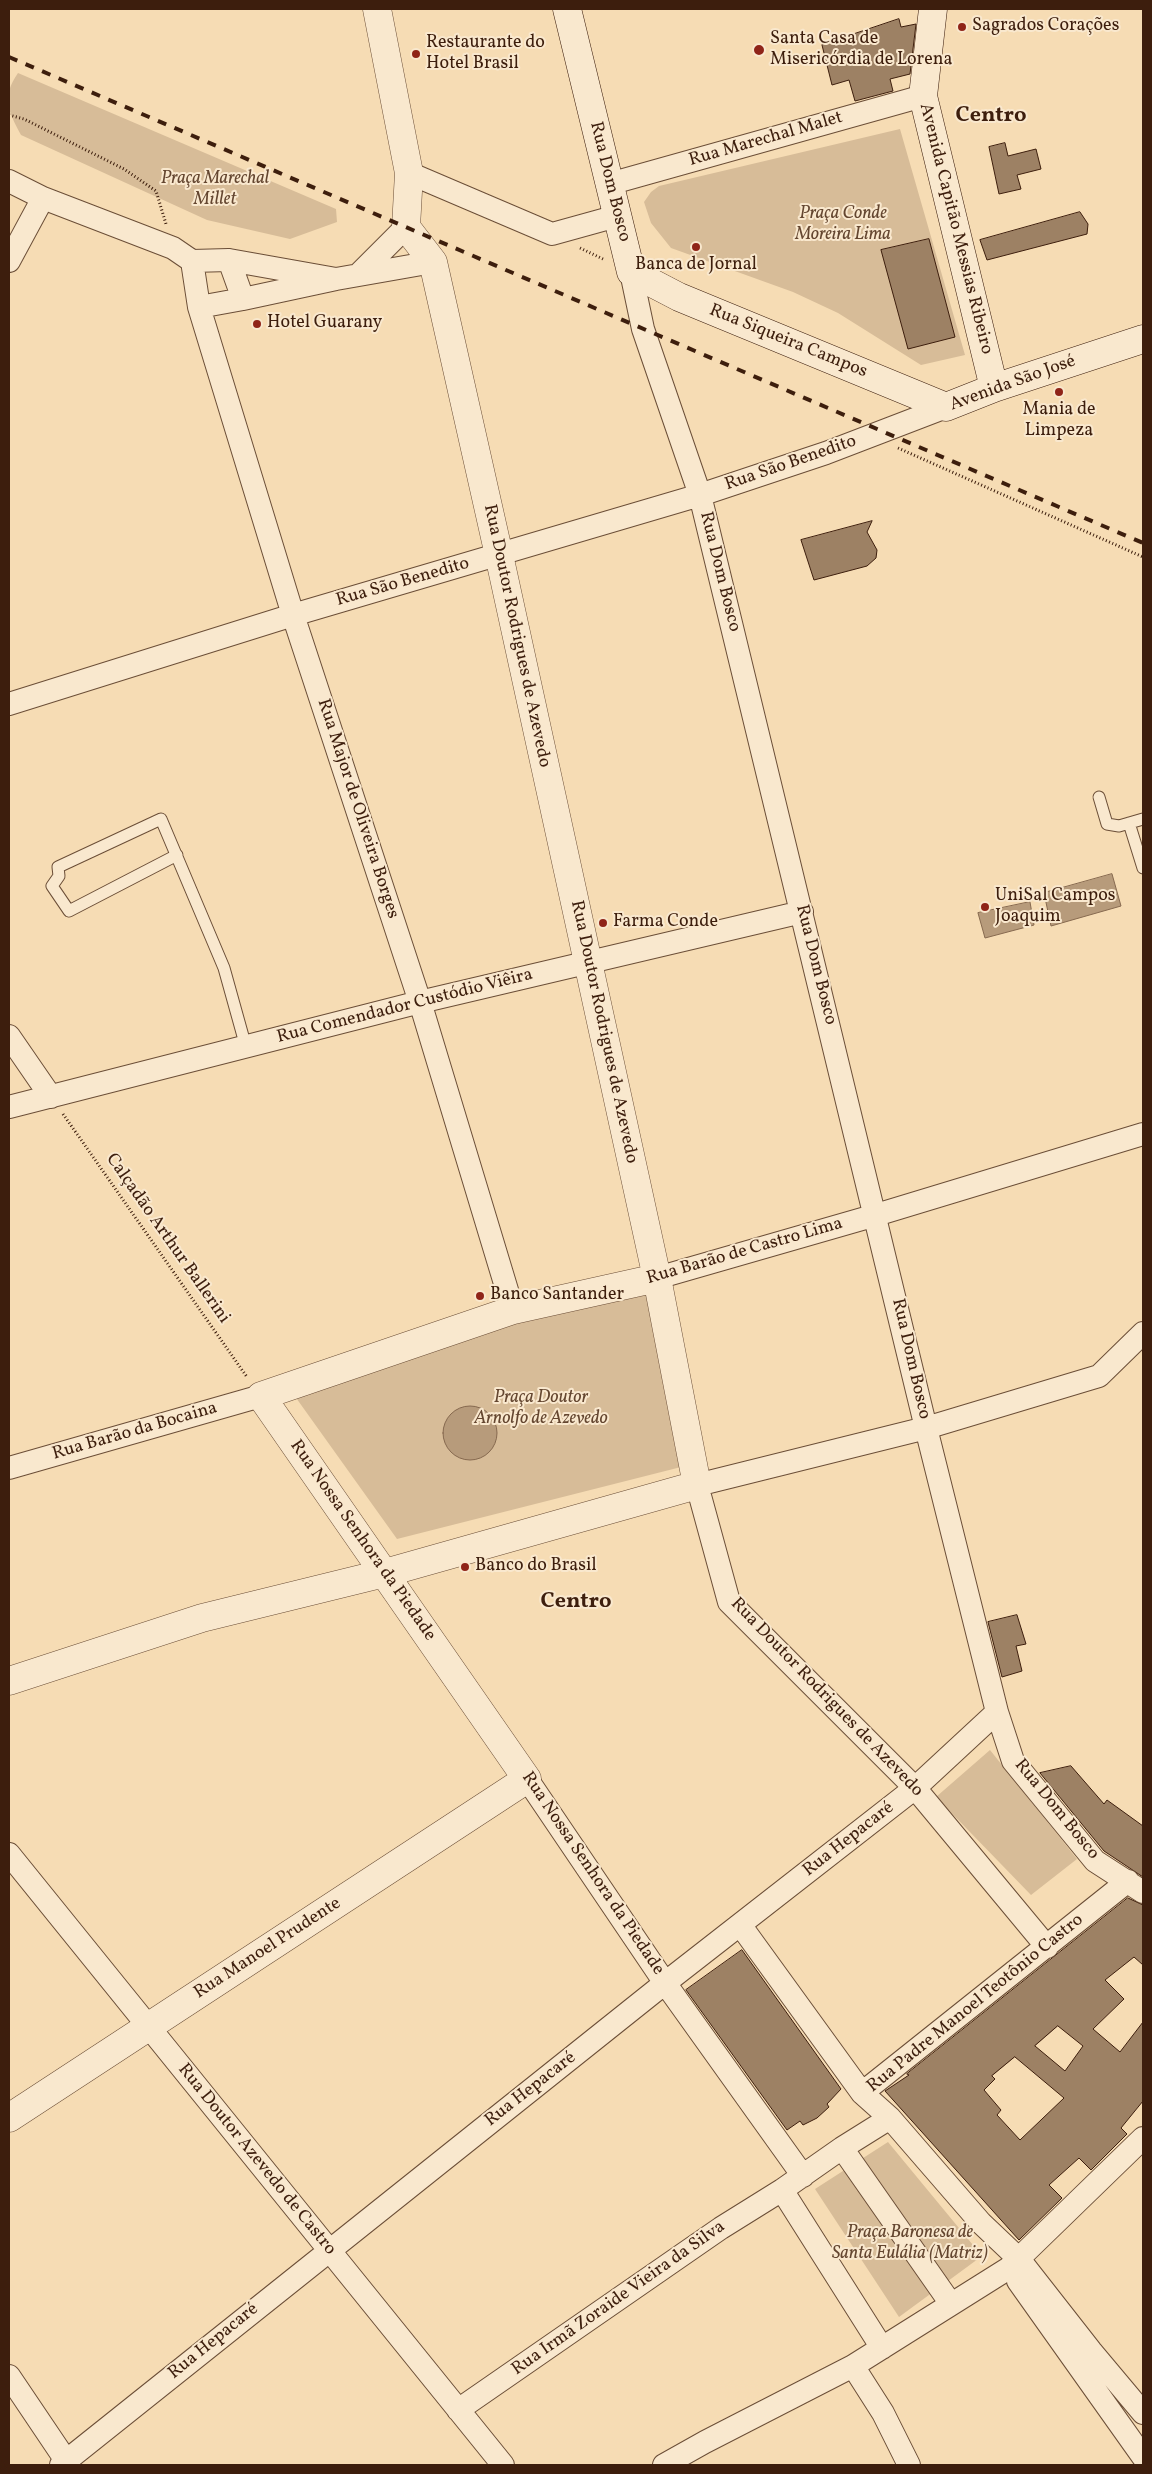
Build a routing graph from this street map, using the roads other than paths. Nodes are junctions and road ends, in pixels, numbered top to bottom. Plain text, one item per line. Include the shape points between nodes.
1 (377, 9) edge
2 (567, 9) edge
3 (932, 9) edge
4 (923, 96) junction
5 (409, 173) junction
6 (9, 181) edge
7 (609, 184) junction
8 (44, 198) junction
9 (617, 216) junction
10 (406, 227) junction
11 (230, 260) junction
12 (9, 261) edge
13 (192, 261) junction
14 (433, 262) junction
15 (631, 272) junction
16 (359, 274) junction
17 (336, 279) junction
18 (243, 299) junction
19 (199, 307) junction
20 (1143, 339) edge
21 (994, 388) junction
22 (946, 407) junction
23 (889, 439) joint
24 (700, 495) junction
25 (499, 554) junction
26 (294, 615) junction
27 (9, 704) edge
28 (1100, 796) dead end
29 (1143, 819) edge
30 (1129, 823) junction
31 (177, 855) junction
32 (1143, 868) edge
33 (802, 912) junction
34 (587, 962) junction
35 (420, 1002) junction
36 (9, 1036) edge
37 (246, 1047) junction
38 (52, 1097) junction
39 (9, 1107) edge
40 (1143, 1134) edge
41 (876, 1215) junction
42 (657, 1278) junction
43 (513, 1310) junction
44 (1143, 1333) edge
45 (260, 1396) junction
46 (926, 1428) junction
47 (9, 1468) edge
48 (697, 1485) junction
49 (385, 1572) junction
50 (9, 1681) edge
51 (998, 1712) junction
52 (528, 1779) junction
53 (915, 1788) junction
54 (9, 1854) edge
55 (1136, 1886) edge
56 (741, 1926) junction
57 (1048, 1947) junction
58 (665, 1983) junction
59 (149, 2027) junction
60 (862, 2093) junction
61 (9, 2118) edge
62 (890, 2118) junction
63 (1143, 2138) edge
64 (842, 2148) junction
65 (803, 2176) junction
66 (782, 2190) junction
67 (329, 2250) junction
68 (1014, 2263) junction
69 (951, 2304) junction
70 (882, 2348) junction
71 (853, 2366) junction
72 (9, 2376) edge
73 (458, 2410) junction
74 (1143, 2413) edge
75 (1143, 2457) edge
76 (66, 2464) edge
77 (504, 2465) edge
78 (664, 2465) edge
79 (909, 2465) edge

1 - 5 street
2 - 7 street, Rua Dom Bosco
3 - 4 street, Avenida Capitão Messias Ribeiro
4 - 7 street, Rua Marechal Malet
4 - 21 street, Avenida Capitão Messias Ribeiro
5 - 9 street via 552,234
5 - 10 street
6 - 8 street
7 - 9 street, Rua Dom Bosco
8 - 12 street
8 - 13 street via 174,248
9 - 15 street, Rua Dom Bosco
10 - 14 street, Rua Doutor Rodrigues de Azevedo
10 - 16 street
11 - 13 street
11 - 17 street
11 - 18 street
13 - 19 street, Rua Major de Oliveira Borges
14 - 16 street
14 - 25 street, Rua Doutor Rodrigues de Azevedo
15 - 22 street, Rua Siqueira Campos via 680,297
15 - 24 street, Rua Dom Bosco via 643,329
16 - 17 street
17 - 18 street
18 - 19 street
19 - 26 street, Rua Major de Oliveira Borges
20 - 21 street, Avenida São José
21 - 22 street, Avenida São José
22 - 23 street, Avenida São José
23 - 24 street, Rua São Benedito
24 - 25 street, Rua São Benedito
24 - 33 street, Rua Dom Bosco
25 - 26 street, Rua São Benedito
25 - 34 street, Rua Doutor Rodrigues de Azevedo
26 - 27 street, Rua São Benedito
26 - 35 street, Rua Major de Oliveira Borges
28 - 30 lane via 1107,824 1119,826
29 - 30 lane
30 - 32 lane
31 - 31 lane via 161,819 58,867 59,876 52,886 69,911
31 - 37 lane via 224,968
33 - 34 street, Rua Comendador Custódio Viêira
33 - 41 street, Rua Dom Bosco
34 - 35 street, Rua Comendador Custódio Viêira
34 - 42 street, Rua Doutor Rodrigues de Azevedo
35 - 37 street, Rua Comendador Custódio Viêira
35 - 43 street, Rua Major de Oliveira Borges
36 - 38 street
37 - 38 street, Rua Comendador Custódio Viêira
38 - 39 street, Rua Comendador Custódio Viêira
40 - 41 street, Rua Barão de Castro Lima
41 - 42 street, Rua Barão de Castro Lima
41 - 46 street, Rua Dom Bosco
42 - 43 street, Rua Barão de Castro Lima
42 - 48 street, Rua Doutor Rodrigues de Azevedo
43 - 45 street, Rua Barão de Castro Lima
44 - 46 street via 1099,1376
45 - 47 street, Rua Barão da Bocaina
45 - 49 street, Rua Nossa Senhora da Piedade
46 - 48 street
46 - 51 street, Rua Dom Bosco
48 - 49 street
48 - 53 street, Rua Doutor Rodrigues de Azevedo via 729,1602
49 - 50 street via 202,1618
49 - 52 street, Rua Nossa Senhora da Piedade
51 - 53 street, Rua Hepacaré
51 - 55 street, Rua Dom Bosco via 1013,1761 1095,1861
52 - 58 street, Rua Nossa Senhora da Piedade
52 - 59 street, Rua Manoel Prudente
53 - 56 street, Rua Hepacaré
53 - 57 street, Rua Doutor Rodrigues de Azevedo
54 - 59 street, Rua Doutor Azevedo de Castro
55 - 57 street, Rua Padre Manoel Teotônio Castro
56 - 58 street, Rua Hepacaré
56 - 60 street
57 - 60 street, Rua Padre Manoel Teotônio Castro
58 - 65 street, Rua Nossa Senhora da Piedade
58 - 67 street, Rua Hepacaré
59 - 61 street, Rua Manoel Prudente
59 - 67 street, Rua Doutor Azevedo de Castro
60 - 62 street, Rua Padre Manoel Teotônio Castro
62 - 64 street, Rua Padre Manoel Teotônio Castro
62 - 68 street
63 - 68 street
64 - 65 street, Rua Padre Manoel Teotônio Castro
64 - 69 street
65 - 66 street
66 - 70 street
66 - 73 street, Rua Irmã Zoraide Vieira da Silva via 721,2228
67 - 73 street, Rua Doutor Azevedo de Castro
67 - 76 street, Rua Hepacaré
68 - 69 street
68 - 74 street
68 - 75 street
69 - 70 street
70 - 71 street
71 - 78 street
71 - 79 street via 883,2413
72 - 76 street
73 - 77 street, Rua Doutor Azevedo de Castro

